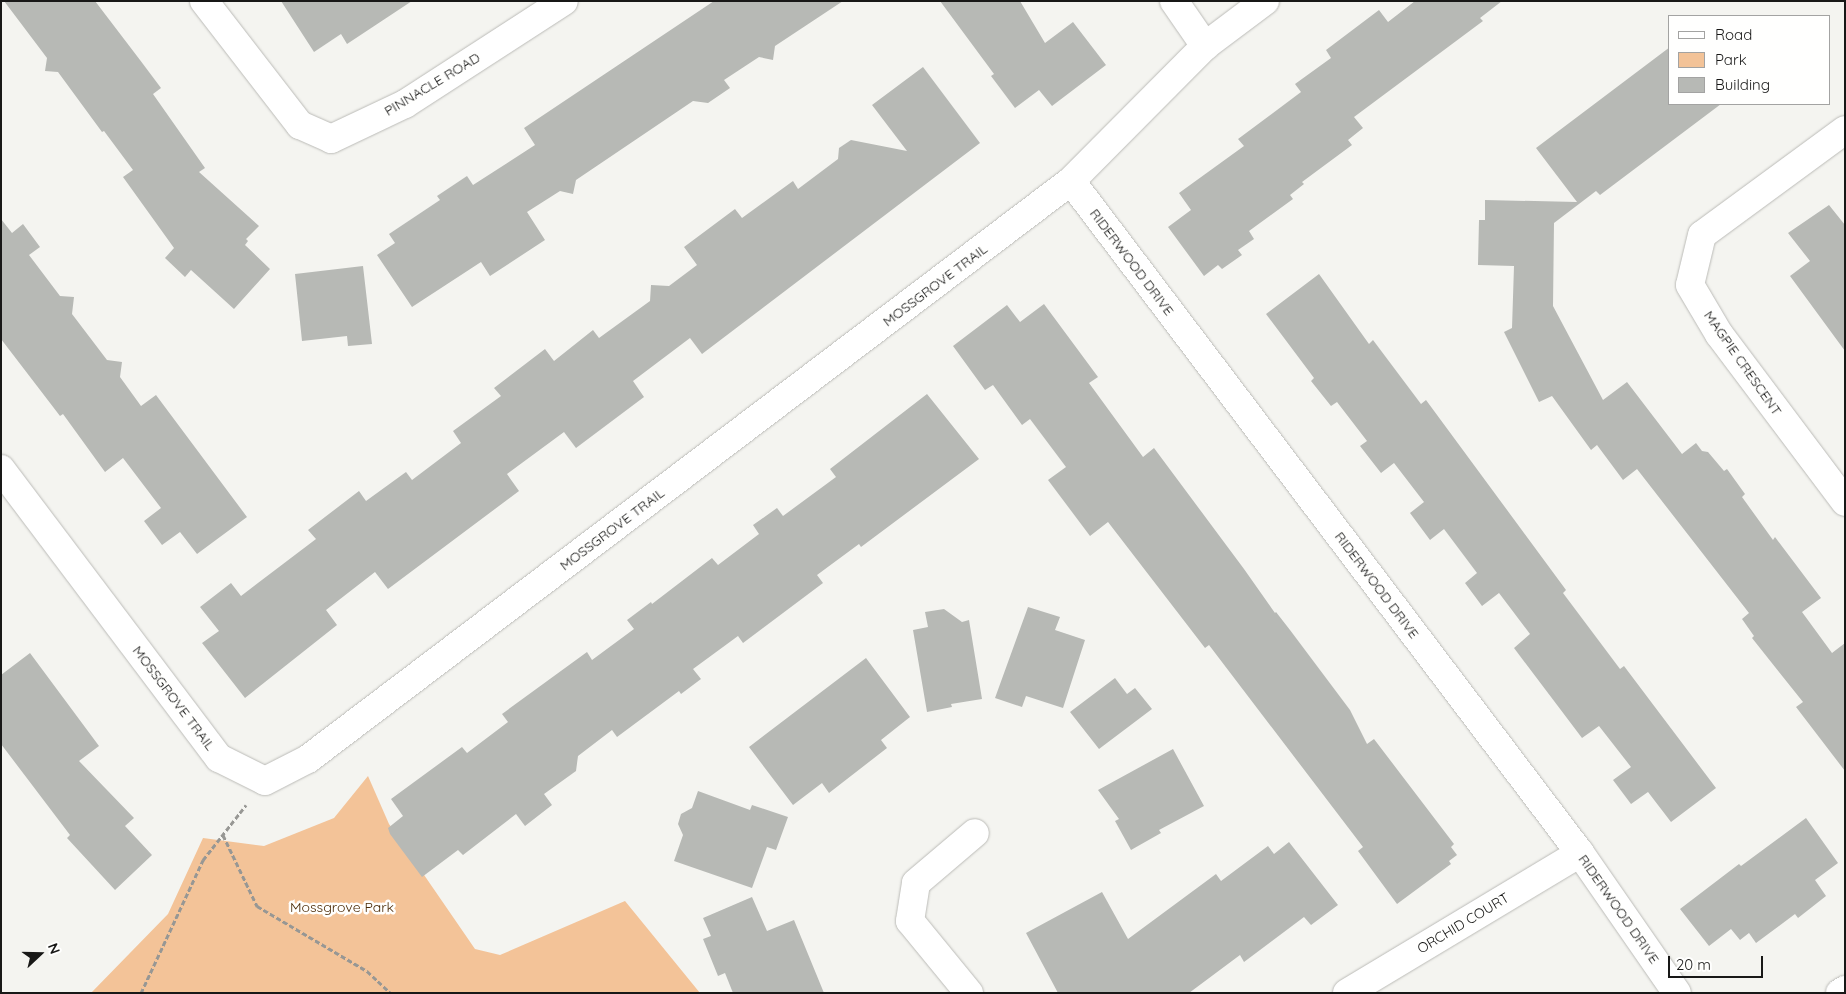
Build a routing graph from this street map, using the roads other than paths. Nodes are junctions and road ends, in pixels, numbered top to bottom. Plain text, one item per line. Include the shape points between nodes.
1 (204, 1) edge
2 (564, 1) edge
3 (1174, 1) edge
4 (1266, 1) edge
5 (1205, 46) junction
6 (1845, 130) edge
7 (1071, 181) junction
8 (1, 469) edge
9 (1845, 502) edge
10 (975, 834) dead end
11 (1580, 853) junction
12 (1845, 990) edge
13 (969, 993) edge
14 (1347, 993) edge
15 (1677, 993) edge
16 (1840, 993) edge

1 - 2 street, PINNACLE ROAD via 300,125 331,139 405,104
3 - 5 street
4 - 5 street, MOSSGROVE TRAIL
5 - 7 street, MOSSGROVE TRAIL
6 - 9 street, MAGPIE CRESCENT via 1702,235 1690,285 1719,334
7 - 8 street, MOSSGROVE TRAIL via 308,759 265,781 219,758
7 - 11 street, RIDERWOOD DRIVE
10 - 13 street via 916,883 910,921
11 - 14 street, ORCHID COURT
11 - 15 street, RIDERWOOD DRIVE
12 - 16 street

